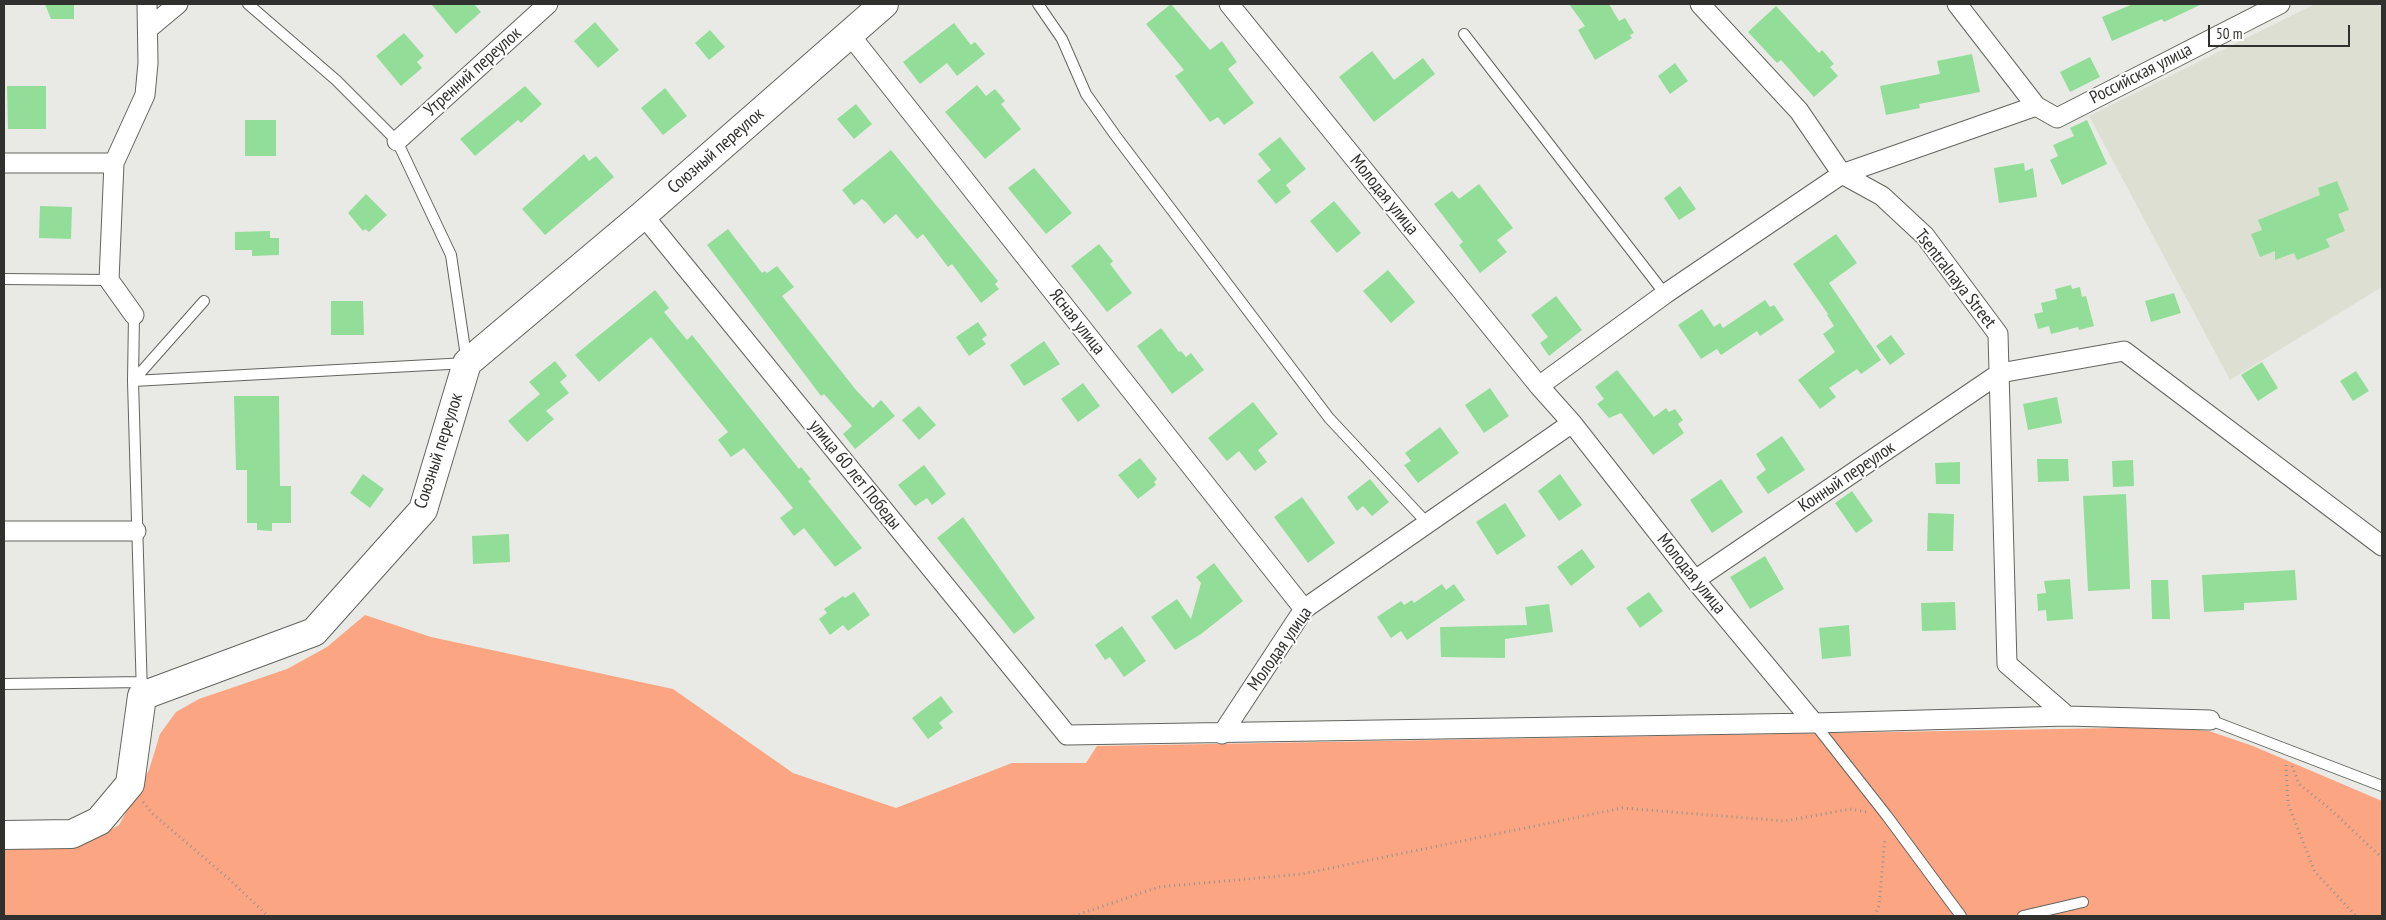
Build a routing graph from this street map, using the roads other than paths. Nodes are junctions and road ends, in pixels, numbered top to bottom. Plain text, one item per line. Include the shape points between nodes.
1 (147, 4) edge
2 (178, 4) edge
3 (248, 4) edge
4 (548, 4) edge
5 (884, 4) edge
6 (1038, 4) edge
7 (1229, 4) edge
8 (1700, 4) edge
9 (1957, 4) edge
10 (2280, 4) edge
11 (148, 29) junction
12 (1464, 34) dead end
13 (850, 35) junction
14 (2036, 106) junction
15 (397, 141) junction
16 (4, 162) edge
17 (114, 163) junction
18 (1842, 174) junction
19 (643, 215) junction
20 (4, 279) edge
21 (109, 280) junction
22 (1665, 294) junction
23 (204, 301) dead end
24 (134, 315) joint
25 (467, 363) junction
26 (2000, 373) junction
27 (133, 381) junction
28 (1539, 386) junction
29 (1572, 423) junction
30 (1428, 524) junction
31 (4, 531) edge
32 (136, 531) junction
33 (2382, 546) edge
34 (1695, 580) junction
35 (1304, 609) junction
36 (4, 684) edge
37 (142, 689) junction
38 (2067, 716) junction
39 (2210, 720) joint
40 (1814, 723) junction
41 (1222, 734) junction
42 (2382, 786) edge
43 (4, 835) edge
44 (2083, 902) dead end
45 (1961, 916) edge
46 (2023, 916) edge

1 - 11 street
2 - 11 street
3 - 15 lane via 336,80
4 - 15 street, Утренний переулок
5 - 13 street, Союзный переулок
6 - 30 lane via 1062,39 1086,94 1115,135 1329,418
7 - 28 street, Молодая улица
8 - 18 street, Tsentralnaya Street via 1798,111
9 - 14 street
10 - 14 street, Российская улица via 2057,118
11 - 17 street via 145,95
12 - 22 lane
13 - 19 street, Союзный переулок
13 - 35 street, Ясная улица
14 - 18 street
15 - 25 lane via 451,255
16 - 17 street
17 - 21 street
18 - 22 street
18 - 26 street, Tsentralnaya Street via 1882,196 1925,236 1998,334
19 - 25 street, Союзный переулок
19 - 41 street, улица 60 лет Победы via 1067,735
20 - 21 lane
21 - 24 street
22 - 28 street
23 - 27 lane
24 - 27 lane
25 - 27 lane
25 - 37 street, Союзный переулок via 423,510 314,632
26 - 33 street via 2124,351
26 - 34 street, Конный переулок
26 - 38 street, Tsentralnaya Street via 2007,664
27 - 32 lane
28 - 29 street, Молодая улица
29 - 30 street, Молодая улица
29 - 34 street, Молодая улица
30 - 35 street, Молодая улица
31 - 32 street
32 - 37 lane
34 - 40 street, Молодая улица
35 - 41 street, Молодая улица
36 - 37 lane
37 - 43 street via 130,784 99,821 72,834
38 - 39 street
38 - 40 street
39 - 42 lane
40 - 41 street
40 - 45 lane
44 - 46 lane

